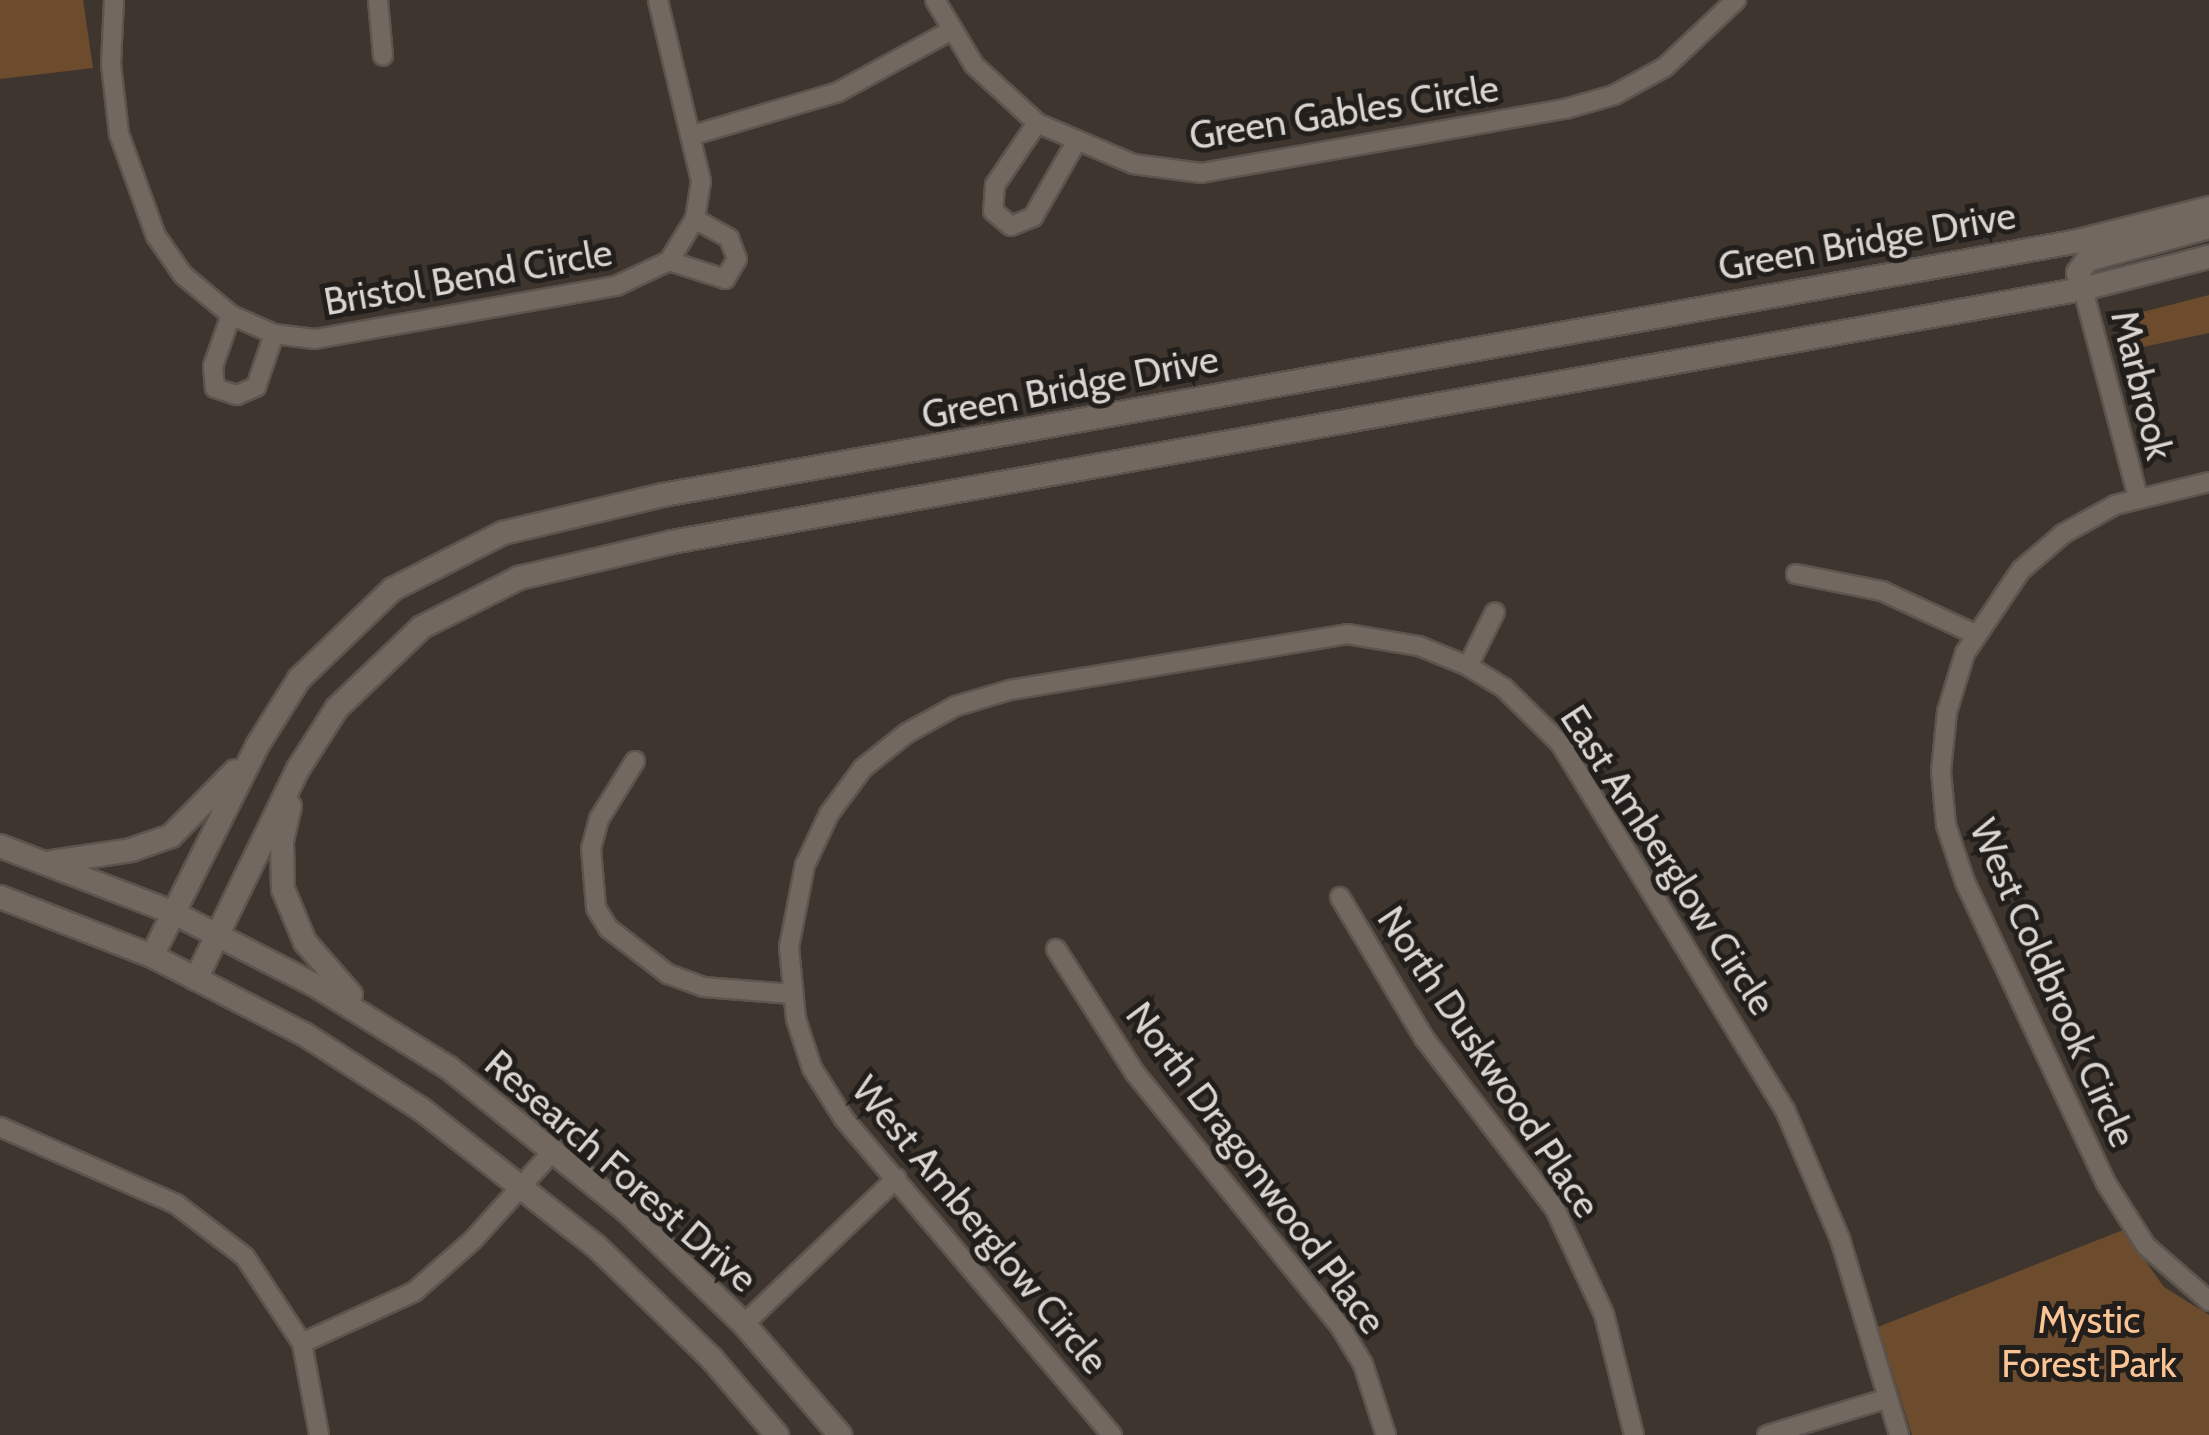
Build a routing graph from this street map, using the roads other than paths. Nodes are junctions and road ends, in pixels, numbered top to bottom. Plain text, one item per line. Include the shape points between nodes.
1 (114, 0) edge
2 (378, 0) edge
3 (658, 0) edge
4 (935, 0) edge
5 (1736, 0) edge
6 (952, 30) junction
7 (383, 56) dead end
8 (1037, 123) junction
9 (694, 135) junction
10 (1075, 144) junction
11 (2209, 208) edge
12 (694, 219) junction
13 (2209, 227) edge
14 (2209, 257) edge
15 (668, 261) junction
16 (2083, 288) junction
17 (231, 315) junction
18 (274, 334) junction
19 (2209, 482) edge
20 (2138, 497) junction
21 (1796, 574) dead end
22 (1496, 612) dead end
23 (1975, 634) junction
24 (1468, 666) junction
25 (257, 746) junction
26 (634, 762) dead end
27 (298, 769) junction
28 (0, 846) edge
29 (49, 862) junction
30 (0, 897) edge
31 (1340, 898) dead end
32 (172, 912) junction
33 (215, 934) junction
34 (1056, 949) dead end
35 (152, 956) junction
36 (196, 979) junction
37 (792, 994) junction
38 (387, 1028) junction
39 (0, 1127) edge
40 (555, 1149) junction
41 (897, 1178) junction
42 (522, 1186) junction
43 (2209, 1301) edge
44 (744, 1324) junction
45 (302, 1342) junction
46 (1884, 1399) junction
47 (319, 1435) edge
48 (778, 1435) edge
49 (840, 1435) edge
50 (1112, 1435) edge
51 (1386, 1435) edge
52 (1634, 1435) edge
53 (1767, 1435) edge
54 (1898, 1435) edge

1 - 17 street, Bristol Bend Circle via 112,88 126,158 156,236 183,275
2 - 7 street
3 - 9 street, Bristol Bend Circle
4 - 6 street, Green Gables Circle
5 - 10 street, Green Gables Circle via 1665,68 1565,109 1202,173 1132,164
6 - 8 street, Green Gables Circle via 994,89
6 - 9 street via 838,92
8 - 10 street, Green Gables Circle
8 - 10 street via 996,185 993,211 1011,226 1033,218
9 - 12 street, Bristol Bend Circle via 702,181
11 - 25 main road, Green Bridge Drive via 2074,242 548,520 459,551 393,589 299,678
12 - 15 street, Bristol Bend Circle
12 - 15 street, Bristol Bend Circle via 730,238 737,259 725,279
13 - 16 main road via 2087,260 2078,273
14 - 16 main road
15 - 18 street, Bristol Bend Circle via 616,286 336,339
16 - 20 street, Marbrook
16 - 27 main road via 561,566 479,594 422,628 338,708
17 - 18 street, Bristol Bend Circle
17 - 18 street, Bristol Bend Circle via 213,366 215,388 237,394 256,388
19 - 20 street, West Coldbrook Circle
20 - 23 street, West Coldbrook Circle via 2088,518 2039,553
21 - 23 street via 1882,590
22 - 24 street
23 - 43 street, West Coldbrook Circle via 1955,682 1943,741 1943,800 1954,855 2106,1183 2146,1246
24 - 37 street, East Amberglow Circle via 1391,639 1314,636 1010,690 931,718 864,768 815,839 792,920
24 - 46 street, East Amberglow Circle via 1504,688 1560,742 1756,1056 1834,1224
25 - 29 main road via 171,836 131,850
25 - 32 main road, Green Bridge Drive
26 - 37 street via 598,820 591,848 596,908 608,928 668,974 702,987
27 - 33 main road
27 - 38 main road via 282,842 283,889 321,968
28 - 29 main road, Research Forest Drive
29 - 32 main road, Research Forest Drive
30 - 35 main road, Research Forest Drive
31 - 52 street, North Duskwood Place via 1424,1038 1555,1209 1604,1314
32 - 33 main road, Research Forest Drive
32 - 35 main road, Green Bridge Drive
33 - 36 main road
33 - 38 main road, Research Forest Drive
34 - 51 street, North Dragonwood Place via 1135,1073 1340,1326 1364,1364
35 - 36 main road, Research Forest Drive
36 - 42 main road, Research Forest Drive via 360,1068
37 - 41 street, West Amberglow Circle via 819,1080
38 - 40 main road, Research Forest Drive
39 - 45 street via 200,1219 260,1273
40 - 42 street
40 - 44 main road, Research Forest Drive
41 - 44 street
41 - 50 street, West Amberglow Circle
42 - 45 street via 414,1292
42 - 48 main road, Research Forest Drive via 661,1306
44 - 49 main road, Research Forest Drive
45 - 47 street
46 - 53 street
46 - 54 street, East Amberglow Circle

